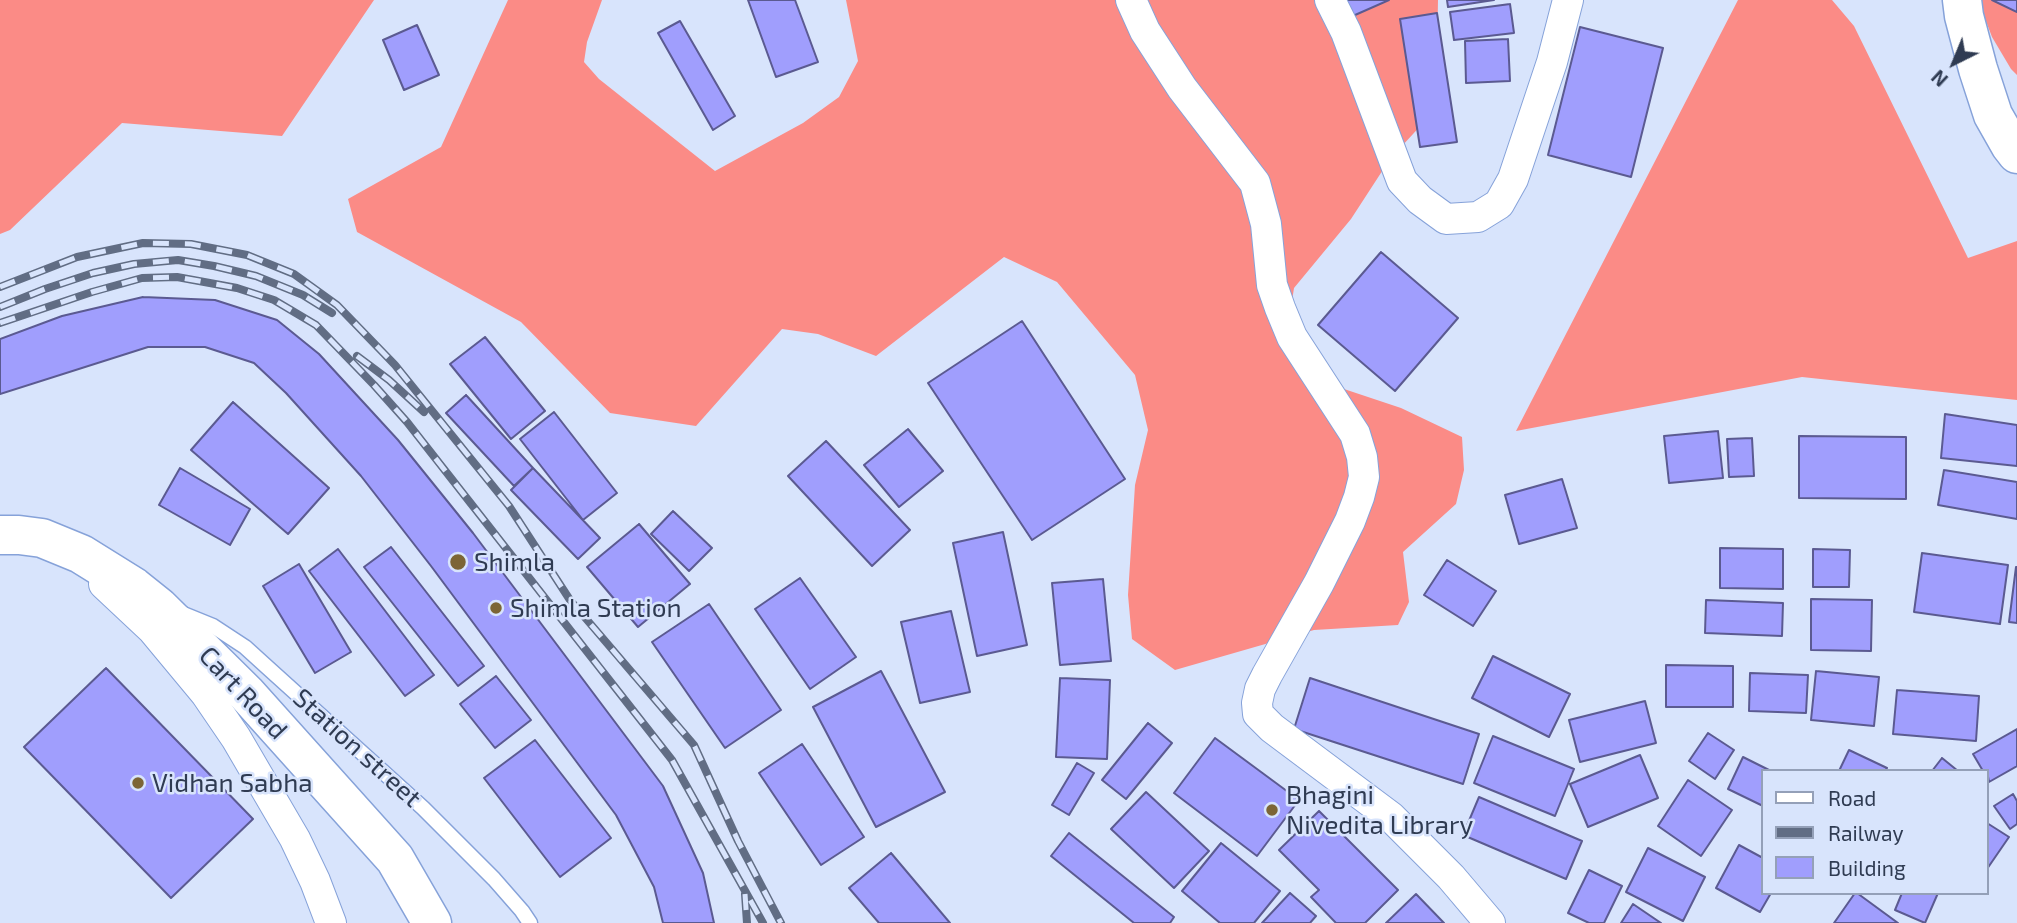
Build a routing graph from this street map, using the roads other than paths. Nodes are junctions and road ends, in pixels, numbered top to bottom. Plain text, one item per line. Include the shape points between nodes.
1 (1131, 0) edge
2 (1331, 0) edge
3 (1567, 0) edge
4 (1962, 0) edge
5 (2017, 154) edge
6 (0, 535) edge
7 (42, 538) junction
8 (159, 607) junction
9 (331, 923) edge
10 (432, 923) edge
11 (530, 923) edge
12 (1490, 923) edge

1 - 12 street via 1182,88 1255,183 1280,309 1292,337 1354,435 1362,457 1364,477 1350,521 1271,666 1257,703 1258,714 1391,817
2 - 3 street via 1402,181 1446,219 1478,217 1499,204 1513,179 1552,62
4 - 5 main road via 1993,115
6 - 7 main road, Cart Road
7 - 8 main road, Cart Road via 81,554
7 - 9 street via 112,590 152,629 206,694 295,839
8 - 10 main road, Cart Road via 246,693 395,859
8 - 11 lane, Station street via 190,615 245,648 423,808 494,879

